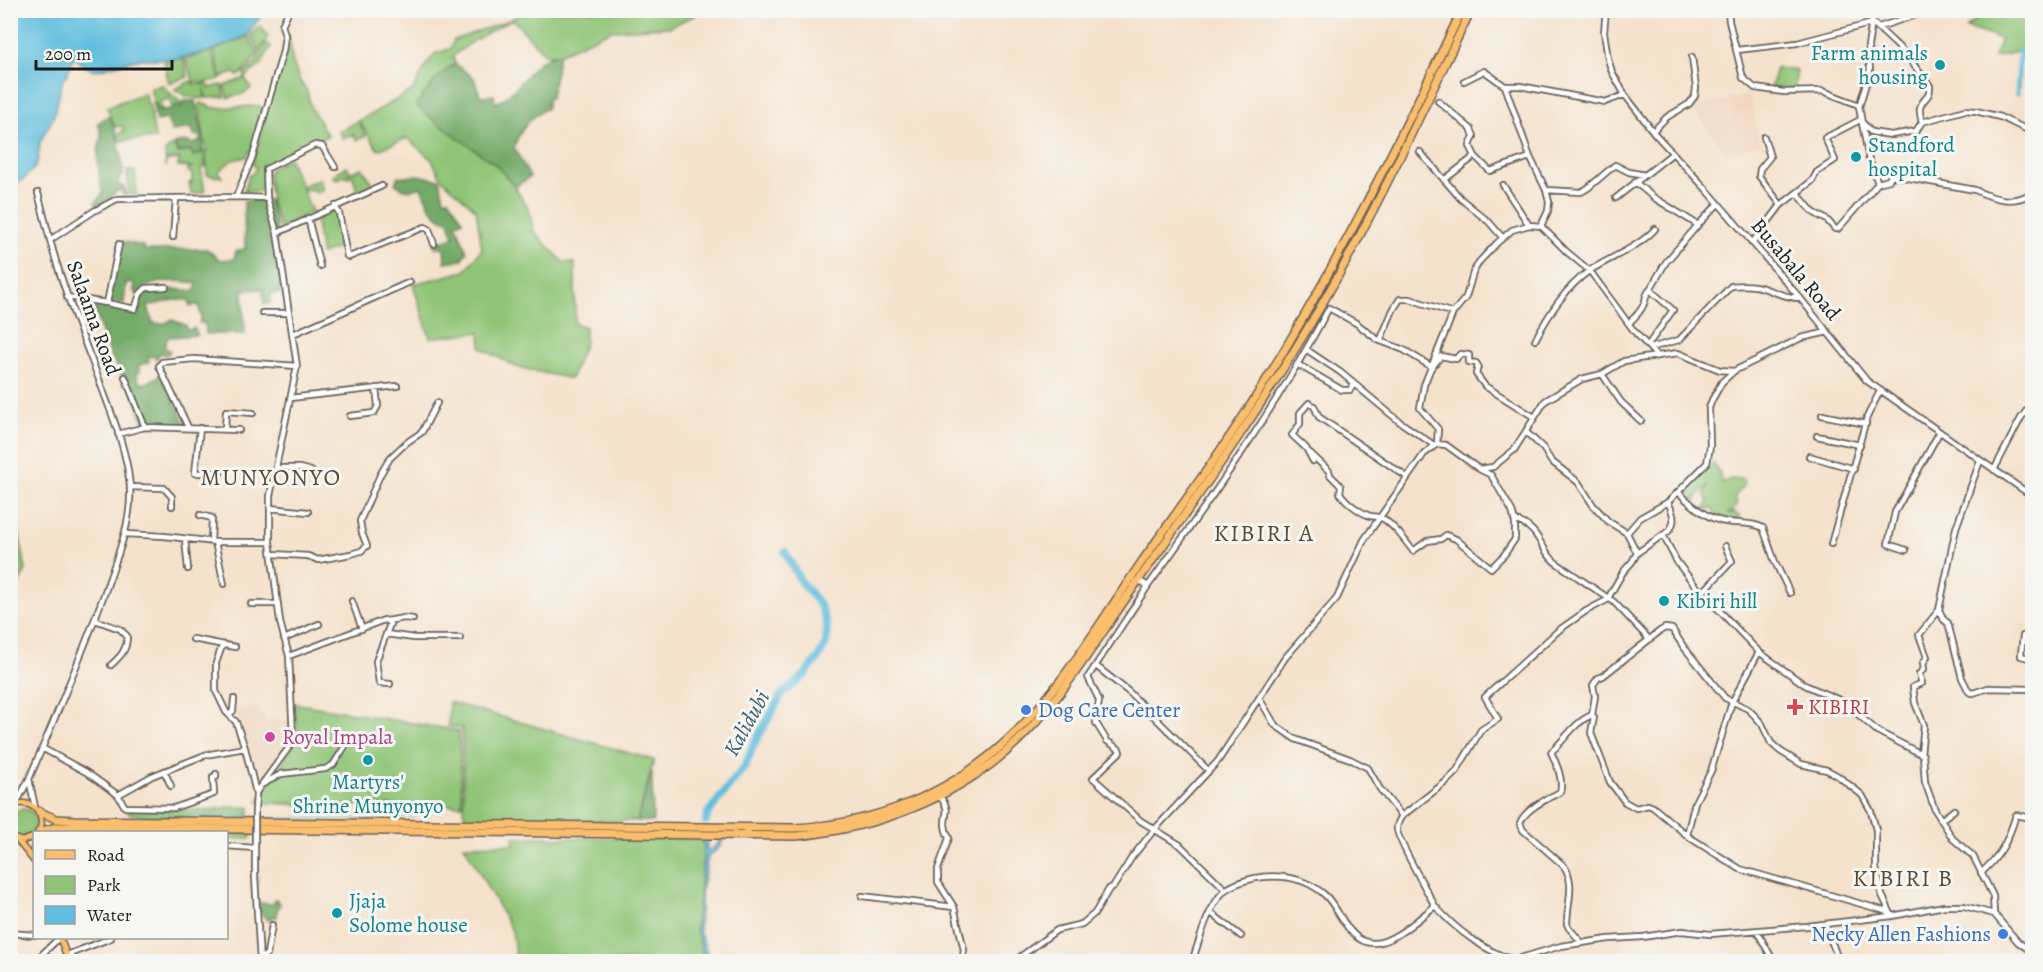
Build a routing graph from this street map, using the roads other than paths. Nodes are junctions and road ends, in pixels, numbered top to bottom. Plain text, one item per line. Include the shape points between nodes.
1 (289, 10) edge
2 (1462, 10) edge
3 (1471, 10) edge
4 (1606, 10) edge
5 (1728, 10) edge
6 (1874, 10) edge
7 (1931, 10) edge
8 (1873, 23) junction
9 (1879, 27) junction
10 (1737, 50) junction
11 (1692, 57) dead end
12 (1464, 81) dead end
13 (1505, 86) junction
14 (1625, 95) junction
15 (1438, 101) dead end
16 (1859, 105) junction
17 (1860, 120) junction
18 (1922, 122) junction
19 (1653, 132) junction
20 (2032, 132) edge
21 (1764, 137) dead end
22 (1420, 152) dead end
23 (1673, 153) junction
24 (1476, 156) junction
25 (1530, 157) junction
26 (335, 168) dead end
27 (1645, 175) junction
28 (1444, 180) junction
29 (1635, 182) junction
30 (1878, 183) junction
31 (1503, 185) dead end
32 (382, 186) dead end
33 (1546, 190) junction
34 (38, 193) dead end
35 (1797, 193) junction
36 (2032, 193) edge
37 (236, 198) junction
38 (267, 198) junction
39 (1616, 198) dead end
40 (176, 199) junction
41 (1718, 204) junction
42 (1781, 205) junction
43 (335, 206) junction
44 (308, 218) junction
45 (1529, 225) junction
46 (1698, 225) junction
47 (1541, 226) junction
48 (1655, 229) dead end
49 (277, 233) junction
50 (173, 237) dead end
51 (1502, 237) junction
52 (50, 240) junction
53 (1752, 243) junction
54 (119, 244) dead end
55 (434, 244) dead end
56 (320, 266) dead end
57 (1590, 270) junction
58 (410, 282) dead end
59 (166, 286) dead end
60 (1650, 290) junction
61 (67, 297) junction
62 (1800, 298) junction
63 (107, 303) junction
64 (1326, 306) junction
65 (262, 313) dead end
66 (289, 313) junction
67 (1453, 313) junction
68 (1629, 323) junction
69 (1827, 332) junction
70 (293, 334) junction
71 (1535, 340) dead end
72 (1380, 341) junction
73 (1649, 347) junction
74 (1307, 350) junction
75 (1656, 355) junction
76 (1297, 364) junction
77 (297, 366) junction
78 (1432, 367) junction
79 (1734, 371) junction
80 (1602, 374) junction
81 (125, 378) dead end
82 (1354, 384) junction
83 (397, 386) dead end
84 (376, 388) junction
85 (1880, 391) junction
86 (290, 398) junction
87 (437, 403) dead end
88 (2032, 403) edge
89 (1259, 405) junction
90 (1269, 410) junction
91 (253, 413) dead end
92 (1822, 415) dead end
93 (350, 416) dead end
94 (1534, 417) junction
95 (1641, 421) dead end
96 (1866, 424) junction
97 (145, 426) junction
98 (188, 427) junction
99 (200, 428) junction
100 (225, 429) junction
101 (239, 430) dead end
102 (1526, 432) junction
103 (1939, 433) junction
104 (118, 434) junction
105 (1817, 436) dead end
106 (1435, 445) junction
107 (1860, 445) junction
108 (1310, 453) junction
109 (1809, 456) dead end
110 (1313, 461) dead end
111 (1980, 461) junction
112 (1492, 467) junction
113 (276, 468) junction
114 (1854, 469) junction
115 (1479, 470) junction
116 (1994, 470) junction
117 (311, 471) dead end
118 (220, 473) dead end
119 (1491, 476) junction
120 (1407, 477) junction
121 (130, 487) junction
122 (1678, 492) junction
123 (2032, 496) edge
124 (1668, 502) junction
125 (172, 506) dead end
126 (270, 508) junction
127 (308, 513) dead end
128 (200, 515) dead end
129 (1381, 517) junction
130 (1514, 520) junction
131 (1628, 533) junction
132 (125, 534) junction
133 (1663, 535) junction
134 (186, 539) junction
135 (213, 542) junction
136 (270, 542) junction
137 (1831, 544) dead end
138 (1725, 546) dead end
139 (1906, 550) dead end
140 (1637, 553) junction
141 (272, 554) junction
142 (188, 569) dead end
143 (1138, 580) junction
144 (224, 584) dead end
145 (1148, 586) junction
146 (1702, 593) junction
147 (1790, 593) dead end
148 (1610, 598) junction
149 (352, 601) dead end
150 (251, 604) dead end
151 (278, 604) junction
152 (1939, 610) junction
153 (413, 619) dead end
154 (95, 620) junction
155 (387, 621) junction
156 (319, 624) dead end
157 (362, 629) junction
158 (386, 634) junction
159 (2032, 637) edge
160 (460, 638) dead end
161 (1648, 638) junction
162 (193, 639) dead end
163 (284, 639) junction
164 (222, 646) junction
165 (234, 647) dead end
166 (1759, 652) junction
167 (289, 656) junction
168 (2032, 659) edge
169 (111, 665) dead end
170 (1096, 666) junction
171 (390, 684) dead end
172 (2032, 689) edge
173 (1259, 698) junction
174 (234, 699) dead end
175 (1732, 702) junction
176 (1592, 715) junction
177 (229, 716) junction
178 (351, 737) dead end
179 (42, 748) junction
180 (245, 748) junction
181 (1921, 754) junction
182 (164, 771) junction
183 (1209, 771) junction
184 (216, 774) dead end
185 (29, 779) junction
186 (171, 786) dead end
187 (258, 790) junction
188 (118, 795) junction
189 (940, 797) junction
190 (12, 806) edge
191 (37, 809) junction
192 (1954, 810) dead end
193 (1402, 816) junction
194 (2032, 818) edge
195 (1941, 820) junction
196 (513, 829) junction
197 (1154, 830) junction
198 (39, 831) edge
199 (42, 831) edge
200 (795, 832) junction
201 (1687, 836) junction
202 (10, 837) edge
203 (33, 838) edge
204 (18, 841) junction
205 (255, 844) junction
206 (228, 846) edge
207 (33, 861) edge
208 (1981, 873) junction
209 (1225, 889) junction
210 (862, 896) dead end
211 (1435, 906) junction
212 (954, 908) junction
213 (1211, 913) junction
214 (1890, 914) junction
215 (1994, 914) junction
216 (1825, 924) junction
217 (272, 925) dead end
218 (1757, 931) junction
219 (10, 933) edge
220 (33, 935) edge
221 (1240, 936) dead end
222 (59, 939) edge
223 (60, 939) edge
224 (109, 939) edge
225 (1582, 943) junction
226 (2032, 952) edge
227 (68, 958) edge
228 (260, 960) edge
229 (1519, 960) edge
230 (34, 962) edge
231 (962, 962) edge
232 (1013, 962) edge
233 (1192, 962) edge
234 (1774, 962) edge
235 (1839, 962) edge

1 - 37 street via 282,25 283,51 259,137
2 - 200 highway via 1337,260 1261,387 1058,684 1019,729 952,781 877,816
3 - 64 highway
4 - 14 street, Busabala Road via 1608,59
5 - 10 street
6 - 8 street
7 - 9 street
8 - 9 street
8 - 10 street via 1797,43
8 - 16 street via 1868,46 1870,70
9 - 18 street via 1930,86 1920,103
10 - 16 street via 1743,78 1755,88 1823,91
11 - 19 street via 1695,96
12 - 13 street via 1484,71
13 - 14 street via 1605,102
13 - 25 street
14 - 19 street, Busabala Road
15 - 24 street via 1473,131 1470,146
16 - 17 street
17 - 18 street via 1870,132 1891,135 1915,131
17 - 30 street
17 - 35 street via 1825,138 1835,160
18 - 20 street via 1971,110 2000,117
19 - 23 street, Busabala Road
21 - 42 street via 1770,157 1759,176
22 - 28 street
23 - 27 street
23 - 41 street, Busabala Road
24 - 25 street via 1492,171
24 - 28 street
25 - 33 street
26 - 38 street via 322,146 315,145 266,169
27 - 29 street
27 - 33 street via 1615,165 1581,192
28 - 51 street
29 - 39 street
29 - 46 street
30 - 35 street via 1838,229 1814,212
30 - 36 street via 1898,176 1971,189 2001,201
31 - 45 street
32 - 43 street
33 - 47 street via 1548,211
34 - 52 street
35 - 42 street
37 - 38 street, Salaama Road
37 - 40 street, Salaama Road
38 - 49 street
40 - 50 street
40 - 52 street, Salaama Road via 112,201
41 - 46 street
41 - 53 street, Busabala Road
42 - 53 street
43 - 44 street
43 - 55 street via 349,256 425,227
44 - 49 street
44 - 56 street
45 - 47 street
45 - 51 street via 1517,227
46 - 60 street via 1666,262
47 - 57 street
48 - 57 street via 1645,241
49 - 66 street
51 - 67 street via 1479,262 1465,299
52 - 61 street, Salaama Road
53 - 62 street, Busabala Road
54 - 63 street
57 - 68 street
57 - 71 street via 1564,293
58 - 70 street
59 - 63 street via 146,288 135,309
60 - 68 street
60 - 73 street via 1673,312
61 - 63 street
61 - 104 street, Salaama Road
62 - 69 street, Busabala Road
62 - 73 street via 1763,287 1731,286 1679,340
64 - 72 street
64 - 74 street
64 - 89 highway
65 - 66 street
66 - 70 street
67 - 72 street via 1410,298 1400,299
67 - 78 street
68 - 73 street
69 - 79 street via 1801,338
69 - 85 street, Busabala Road
70 - 77 street
72 - 78 street via 1407,351
73 - 75 street
74 - 76 street
74 - 82 street
75 - 79 street via 1682,354 1713,368
75 - 80 street via 1624,361
76 - 82 street via 1342,390 1350,390
76 - 90 street
77 - 86 street
77 - 98 street via 194,359 160,363
78 - 94 street via 1441,356 1456,359 1460,354 1469,355 1469,362 1478,366 1476,374 1483,384
78 - 106 street via 1420,405 1438,429
79 - 122 street via 1718,387 1710,403 1707,463
80 - 94 street via 1582,379 1552,395
80 - 95 street via 1621,402
81 - 97 street
82 - 106 street
83 - 84 street
84 - 86 street
84 - 93 street via 378,406 374,413
85 - 96 street
85 - 103 street, Busabala Road
86 - 113 street
87 - 141 street via 422,432 390,458 380,474 360,521 367,546 361,551 318,560
88 - 116 street
89 - 90 street
89 - 143 highway
90 - 145 street
91 - 100 street via 226,411
92 - 96 street
94 - 102 street
96 - 107 street
97 - 98 street
97 - 104 street
98 - 99 street
99 - 100 street
99 - 118 street via 195,473
100 - 101 street
102 - 112 street via 1514,450
102 - 131 street via 1551,461 1575,479 1604,518
103 - 111 street, Busabala Road
103 - 139 street via 1894,515 1888,544
104 - 121 street, Salaama Road
105 - 107 street
106 - 115 street via 1449,446
106 - 120 street
107 - 114 street
108 - 110 street
108 - 120 street via 1292,435 1300,424 1300,413 1309,403 1319,417
108 - 129 street via 1341,486 1343,498 1370,515
109 - 114 street
111 - 116 street, Busabala Road
111 - 152 street via 1956,528
112 - 115 street
112 - 119 street
113 - 117 street
113 - 126 street
114 - 137 street
115 - 119 street
116 - 123 street, Busabala Road
119 - 130 street
120 - 129 street
121 - 125 street via 164,488 172,497
121 - 132 street, Salaama Road
122 - 124 street
122 - 147 street via 1714,519 1763,528
124 - 131 street via 1640,518
124 - 133 street via 1674,521
126 - 127 street
126 - 136 street
128 - 135 street via 212,518
129 - 130 street via 1413,551 1446,535 1491,568 1515,538
129 - 173 street via 1364,540 1338,598 1292,649
130 - 148 street via 1533,530 1555,562
131 - 140 street
132 - 134 street
132 - 154 street, Salaama Road
133 - 140 street
133 - 146 street via 1677,562
134 - 135 street
134 - 142 street
135 - 136 street
135 - 144 street
136 - 141 street
138 - 146 street via 1732,561
140 - 148 street
141 - 151 street
143 - 145 street
143 - 189 highway via 1035,723 993,762
145 - 170 street
146 - 166 street
148 - 161 street
148 - 193 street via 1559,630 1485,697 1498,719 1480,730 1447,782
149 - 157 street
150 - 151 street
151 - 163 street
152 - 172 street via 1948,623 1968,692 1988,688
152 - 181 street via 1919,635 1928,657 1919,675 1922,683 1913,687 1924,725
153 - 155 street
154 - 169 street via 120,628 127,636 124,651
154 - 179 street, Salaama Road
155 - 157 street
155 - 158 street via 390,624
156 - 163 street
157 - 167 street
158 - 160 street
158 - 171 street via 376,666 379,683
159 - 168 street via 2023,636 2021,656
161 - 175 street via 1665,628 1672,629
161 - 176 street via 1598,678 1593,685
162 - 164 street
163 - 167 street
164 - 165 street
164 - 177 street via 216,663 216,691
166 - 175 street
166 - 181 street via 1805,686 1844,702 1877,731
167 - 187 street via 293,737
170 - 183 street via 1130,693
170 - 197 street via 1088,677 1099,700 1096,723 1107,741 1120,752 1093,778
173 - 183 street
173 - 193 street via 1281,730 1368,768
174 - 177 street
175 - 201 street via 1711,771 1695,802
175 - 214 street via 1748,709 1762,724 1771,743 1788,757 1808,767 1827,770 1862,795 1876,830 1876,868
176 - 201 street via 1591,733 1617,793 1632,806 1653,807
176 - 225 street via 1583,719 1551,752 1562,789 1520,823 1569,873 1567,924
177 - 180 street via 236,722
178 - 187 street via 333,765 274,776
179 - 185 street, Salaama Road
179 - 188 street
180 - 182 street via 205,755
180 - 187 street
181 - 195 street via 1928,792
182 - 186 street
182 - 188 street
183 - 197 street
184 - 188 street via 214,794 174,808 125,807
185 - 190 street, Salaama Road
185 - 191 street
187 - 205 street, bridge
189 - 200 highway via 859,827
189 - 212 street via 947,805 944,828 949,838 938,882
190 - 191 main road via 26,803
191 - 196 highway via 56,819 74,820
191 - 198 main road via 42,822
192 - 195 street
193 - 211 street via 1396,828 1400,840
194 - 208 street via 2016,815 2009,837
195 - 208 street via 1953,839 1973,856
196 - 199 highway via 75,826
196 - 200 highway
197 - 209 street via 1180,844
197 - 232 street via 1095,913 1082,924 1057,930
201 - 214 street via 1740,869
202 - 204 main road
203 - 204 main road
204 - 207 main road
205 - 206 street
205 - 228 street
208 - 215 street via 1993,896
209 - 211 street via 1262,876 1286,877 1327,897 1352,934 1371,943 1389,940
209 - 213 street
210 - 212 street
211 - 229 street via 1470,937
212 - 231 street via 964,950
213 - 221 street
213 - 233 street
214 - 215 street via 1954,906
214 - 216 street
215 - 226 street
216 - 218 street
216 - 235 street
217 - 228 street via 267,954
218 - 225 street via 1682,931
218 - 234 street
219 - 220 street
222 - 230 street
223 - 227 main road
224 - 227 street
225 - 229 street via 1544,950

